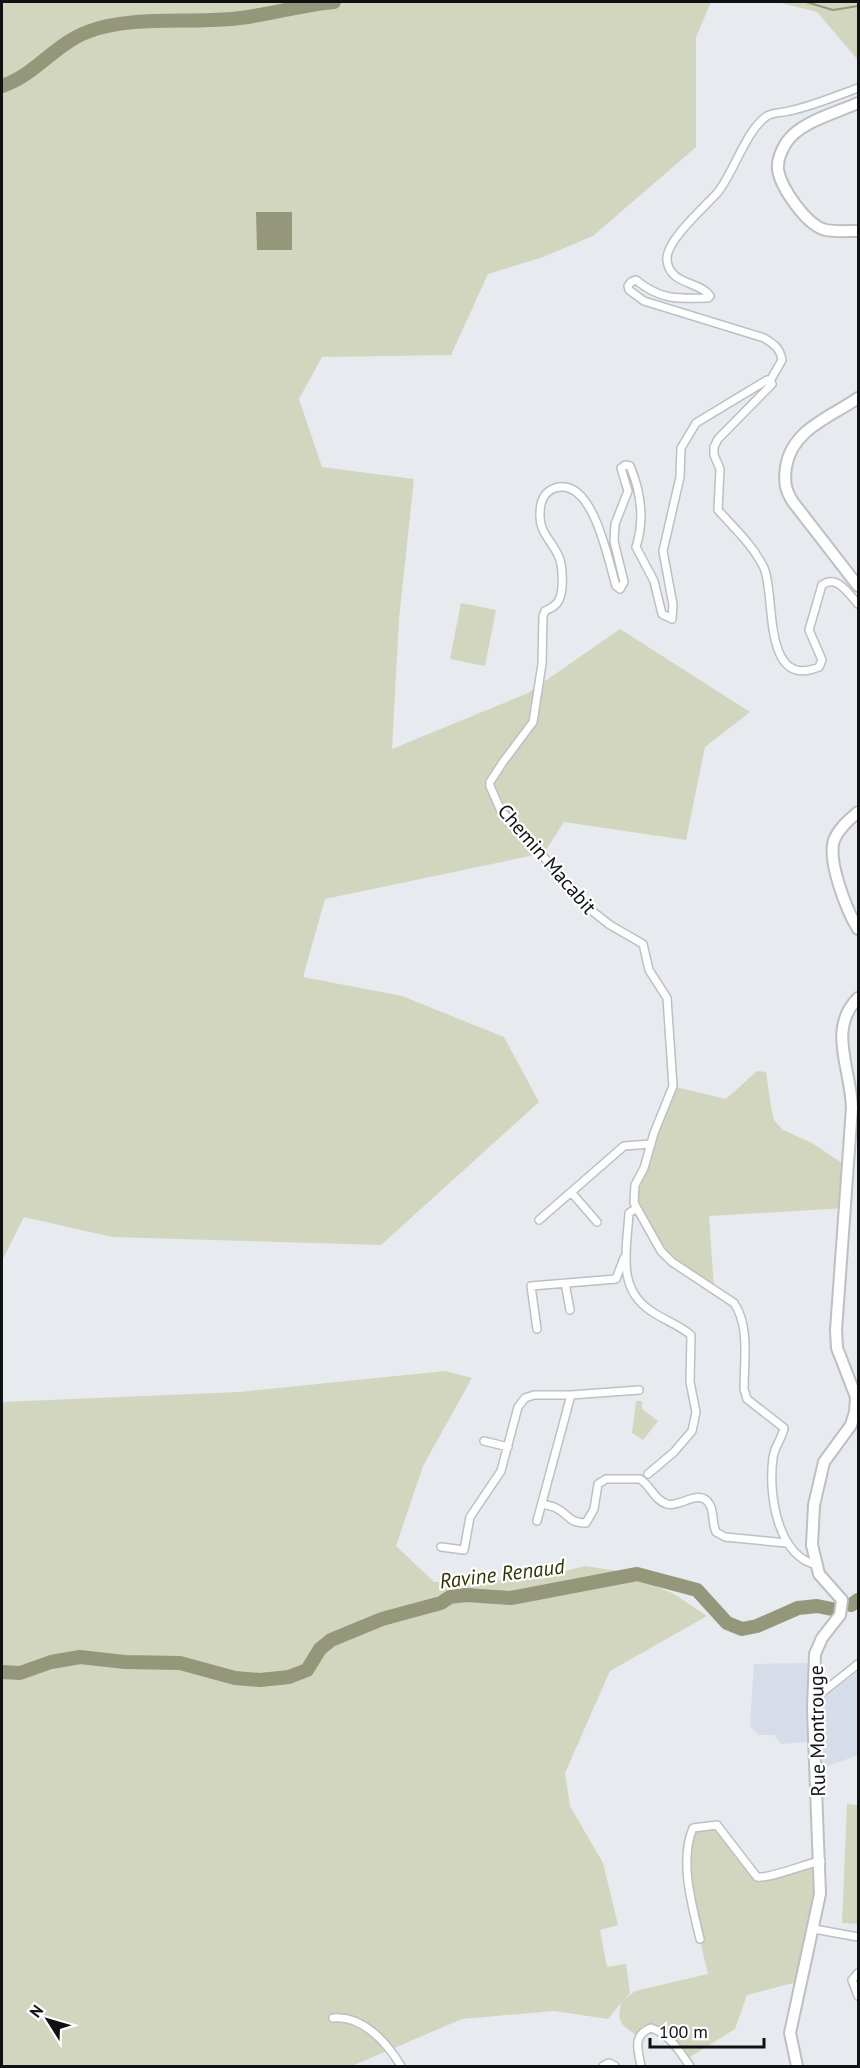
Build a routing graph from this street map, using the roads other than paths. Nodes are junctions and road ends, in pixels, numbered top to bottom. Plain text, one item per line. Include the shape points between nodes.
1 (858, 88) edge
2 (858, 103) edge
3 (858, 231) edge
4 (770, 381) junction
5 (858, 398) edge
6 (858, 586) edge
7 (858, 604) edge
8 (858, 812) edge
9 (858, 929) edge
10 (858, 998) edge
11 (651, 1144) junction
12 (571, 1192) junction
13 (638, 1208) junction
14 (539, 1220) dead end
15 (597, 1222) dead end
16 (627, 1253) junction
17 (565, 1283) junction
18 (570, 1310) dead end
19 (537, 1329) dead end
20 (639, 1390) dead end
21 (572, 1395) junction
22 (484, 1442) dead end
23 (508, 1447) junction
24 (648, 1474) dead end
25 (542, 1504) junction
26 (537, 1521) dead end
27 (786, 1543) junction
28 (441, 1547) dead end
29 (817, 1565) junction
30 (858, 1664) edge
31 (814, 1699) junction
32 (821, 1861) junction
33 (814, 1929) junction
34 (858, 1937) edge
35 (700, 1939) dead end
36 (858, 1973) edge
37 (858, 1996) edge
38 (333, 2018) dead end
39 (688, 2064) edge
40 (401, 2067) edge
41 (603, 2067) edge
42 (615, 2067) edge
43 (641, 2067) edge
44 (797, 2067) edge

1 - 4 street via 766,117 755,129 727,180 674,240 667,254 672,273 708,293 708,298 662,296 649,292 636,280 628,286 644,301 774,343 782,360
2 - 3 main road via 796,131 779,156 778,170 803,215 813,224 825,230
4 - 7 street via 772,384 763,395 714,447 720,469 718,510 744,537 764,567 775,640 789,666 819,666 822,660 809,630 822,585 828,580 835,581
4 - 11 street, Chemin Macabit via 696,423 681,448 680,477 663,551 672,619 662,614 654,581 636,547 642,506 630,466 621,468 628,491 615,524 614,540 624,582 620,589 587,502 571,487 562,486 549,490 542,500 542,531 559,556 560,600 543,616 542,664 533,722 490,782 501,811 532,842 577,899 610,926 643,944 649,970 667,998 673,1086
5 - 6 main road via 804,432 791,449 784,477 785,491
8 - 9 main road via 836,837 833,856 844,901
10 - 29 main road, Rue Montrouge via 843,1019 841,1032 852,1108 836,1330 837,1348 856,1397 855,1412 851,1425 824,1462 820,1476 812,1529
11 - 12 street via 624,1146
11 - 13 street, Chemin Macabit via 632,1195
12 - 14 street
12 - 15 street
13 - 16 street, Chemin Macabit via 629,1213
13 - 27 street, Chemin Macabit via 661,1251 740,1311 747,1399 784,1428 773,1454 772,1486
16 - 17 street via 616,1279
16 - 24 street, Chemin Macabit via 626,1277 634,1296 646,1308 685,1330 693,1340 690,1382 696,1412 692,1431 679,1448
17 - 18 street
17 - 19 street via 531,1286
20 - 21 street
21 - 23 street via 525,1398 518,1407
21 - 25 street
22 - 23 street
23 - 28 street via 495,1484 470,1517 464,1550
25 - 26 street
25 - 27 street via 557,1508 578,1523 586,1523 594,1509 598,1484 606,1479 640,1479 668,1505 703,1498 710,1505 716,1532 724,1537
27 - 29 street via 793,1552
29 - 31 main road, Rue Montrouge via 824,1581 842,1600 840,1615 815,1654
30 - 31 street
31 - 32 main road, Rue Montrouge
32 - 33 main road, Rue Montrouge
32 - 35 street via 757,1877 717,1825 693,1828 688,1839 687,1865
33 - 34 street
33 - 44 main road, Rue Montrouge via 790,2033
36 - 37 street via 852,1980
38 - 40 street via 356,2022 373,2033 389,2046
39 - 43 street via 661,2031 651,2028 639,2037 636,2046
41 - 42 street via 609,2063

